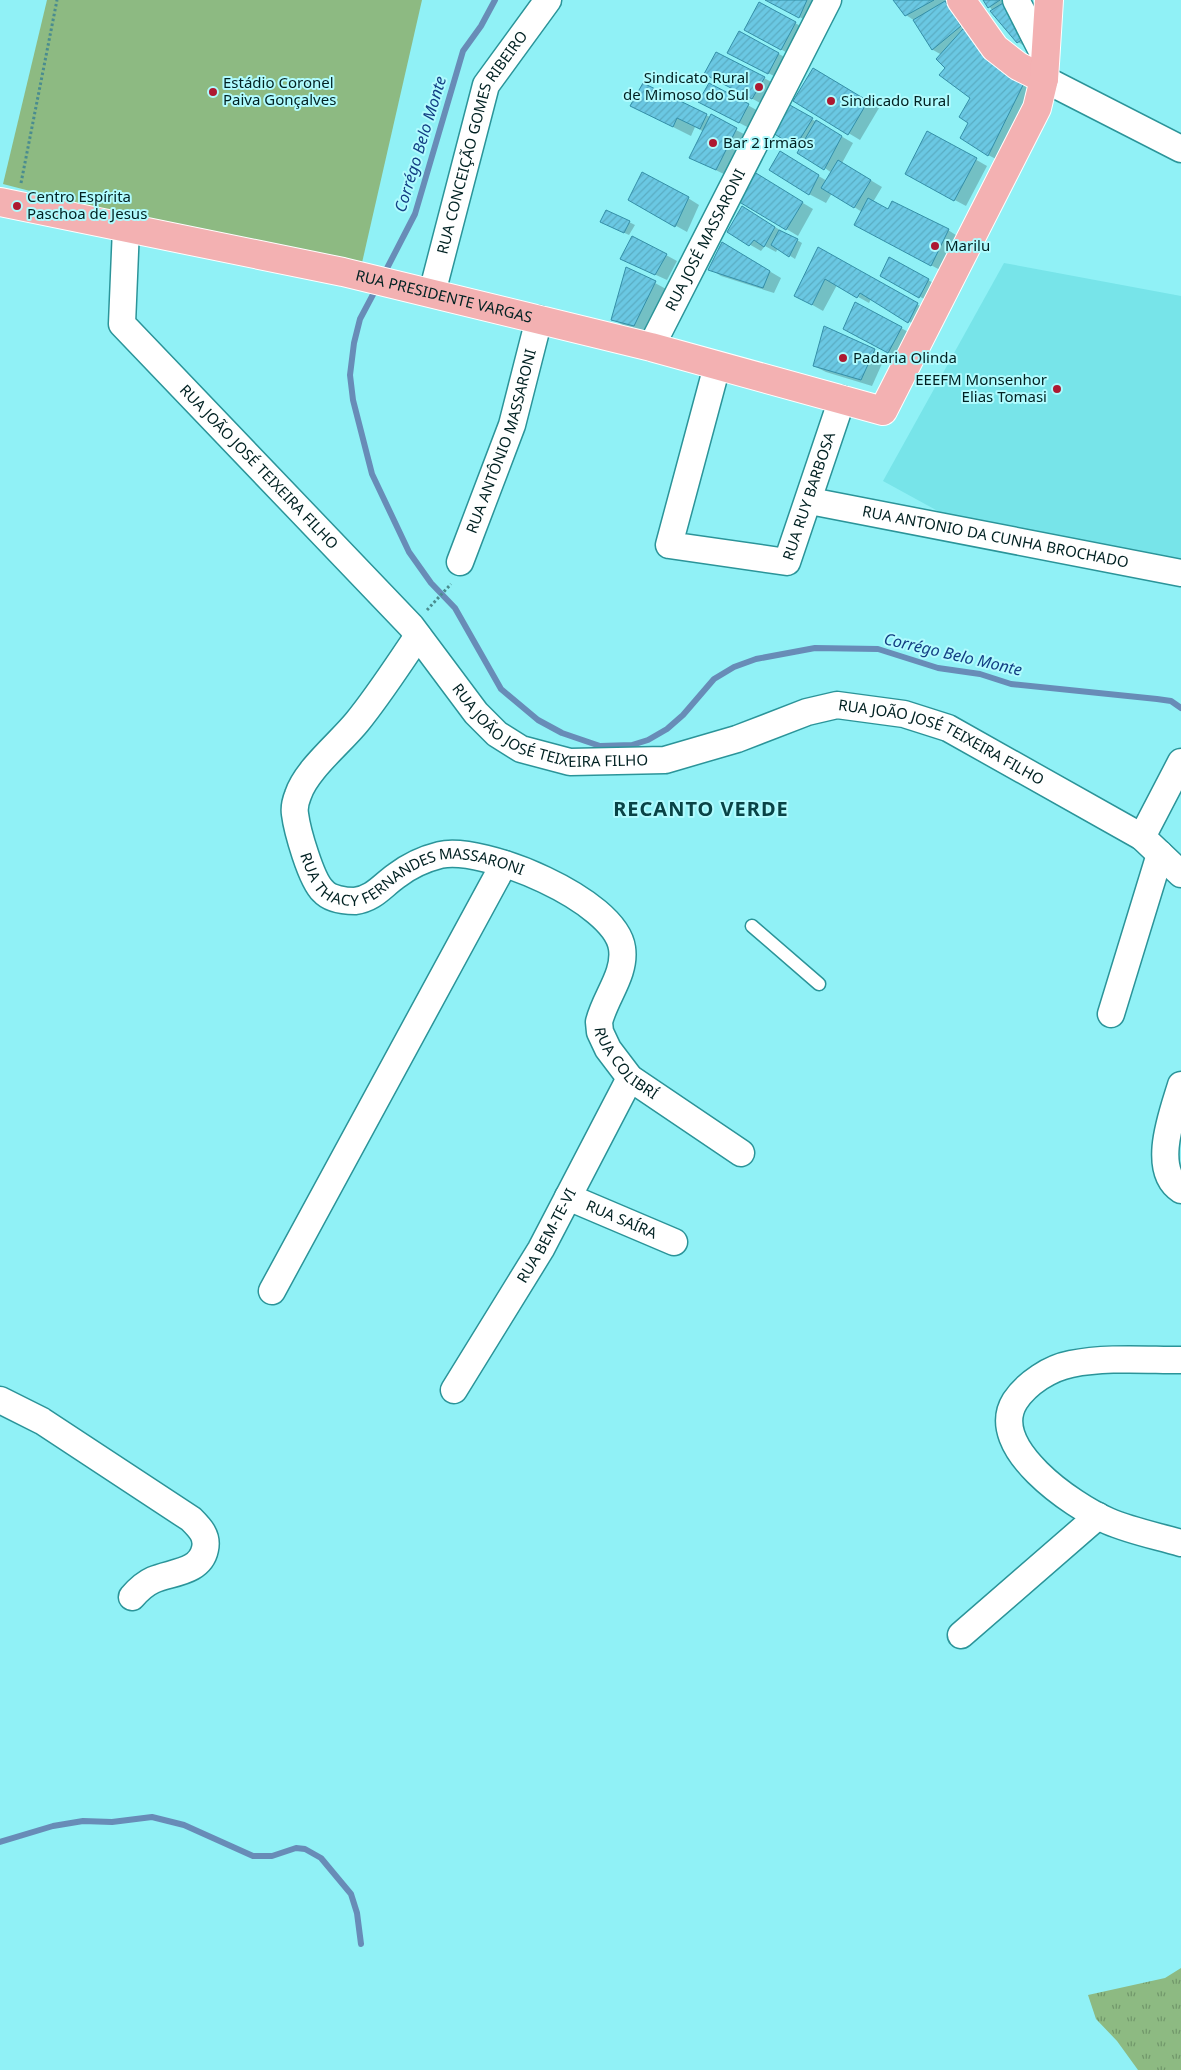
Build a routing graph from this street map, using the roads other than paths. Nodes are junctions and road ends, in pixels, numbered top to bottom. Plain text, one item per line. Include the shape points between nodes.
1 (548, 0) edge
2 (828, 0) edge
3 (961, 0) edge
4 (1016, 0) edge
5 (1049, 0) edge
6 (1044, 67) junction
7 (1181, 149) edge
8 (8, 204) edge
9 (126, 228) junction
10 (432, 293) junction
11 (540, 319) junction
12 (651, 348) junction
13 (717, 366) junction
14 (842, 399) junction
15 (810, 501) junction
16 (455, 573) road end
17 (1181, 573) edge
18 (418, 636) junction
19 (1181, 762) edge
20 (1151, 846) junction
21 (504, 864) junction
22 (1181, 874) edge
23 (752, 926) dead end
24 (614, 931) joint
25 (819, 984) dead end
26 (1111, 1014) dead end
27 (630, 1078) junction
28 (1181, 1085) edge
29 (741, 1153) dead end
30 (1181, 1190) edge
31 (568, 1197) junction
32 (674, 1242) dead end
33 (272, 1291) dead end
34 (1181, 1360) edge
35 (454, 1390) dead end
36 (0, 1400) edge
37 (1098, 1516) junction
38 (1181, 1543) edge
39 (132, 1597) dead end
40 (961, 1635) dead end

1 - 10 street, RUA CONCEIÇÃO GOMES RIBEIRO via 486,85
2 - 12 street, RUA JOSÉ MASSARONI
3 - 6 main road via 995,48 1018,66
4 - 6 street
5 - 6 main road
6 - 7 street
6 - 14 main road, RUA PRESIDENTE VARGAS via 1036,108 883,411
8 - 9 main road, RUA PRESIDENTE VARGAS
9 - 10 main road, RUA PRESIDENTE VARGAS
9 - 18 street, RUA JOÃO JOSÉ TEIXEIRA FILHO via 122,324 412,626
10 - 11 main road, RUA PRESIDENTE VARGAS
11 - 12 main road, RUA PRESIDENTE VARGAS
11 - 16 street, RUA ANTÔNIO MASSARONI via 512,425
12 - 13 main road, RUA PRESIDENTE VARGAS
13 - 14 main road, RUA PRESIDENTE VARGAS
13 - 15 street, RUA RUY BARBOSA via 670,544 787,562
14 - 15 street, RUA RUY BARBOSA
15 - 17 street, RUA ANTONIO DA CUNHA BROCHADO
18 - 20 street, RUA JOÃO JOSÉ TEIXEIRA FILHO via 476,713 497,734 521,749 570,762 665,760 737,739 808,712 838,705 872,708 948,728
18 - 21 street, RUA THACY FERNANDES MASSARONI via 358,721 313,771 298,794 294,812 306,859 322,891 336,899 354,901 372,896 419,862 442,855 472,855
19 - 20 street
20 - 22 street, RUA JOÃO JOSÉ TEIXEIRA FILHO
20 - 26 street
21 - 24 street, RUA THACY FERNANDES MASSARONI via 565,890 598,912
21 - 33 street
23 - 25 lane
24 - 27 street, RUA COLIBRÍ via 622,945 623,961 599,1022 600,1032 608,1049
27 - 29 street, RUA COLIBRÍ
27 - 31 street, RUA BEM-TE-VI
28 - 30 street via 1164,1143 1166,1167
31 - 32 street, RUA SAÍRA
31 - 35 street, RUA BEM-TE-VI via 542,1249
34 - 37 street via 1070,1364 1043,1375 1022,1390 1013,1405 1009,1426 1018,1446 1040,1476 1066,1498
36 - 39 street via 42,1421 191,1519 201,1529 206,1541 201,1559 194,1566 144,1584
37 - 38 street
37 - 40 street

